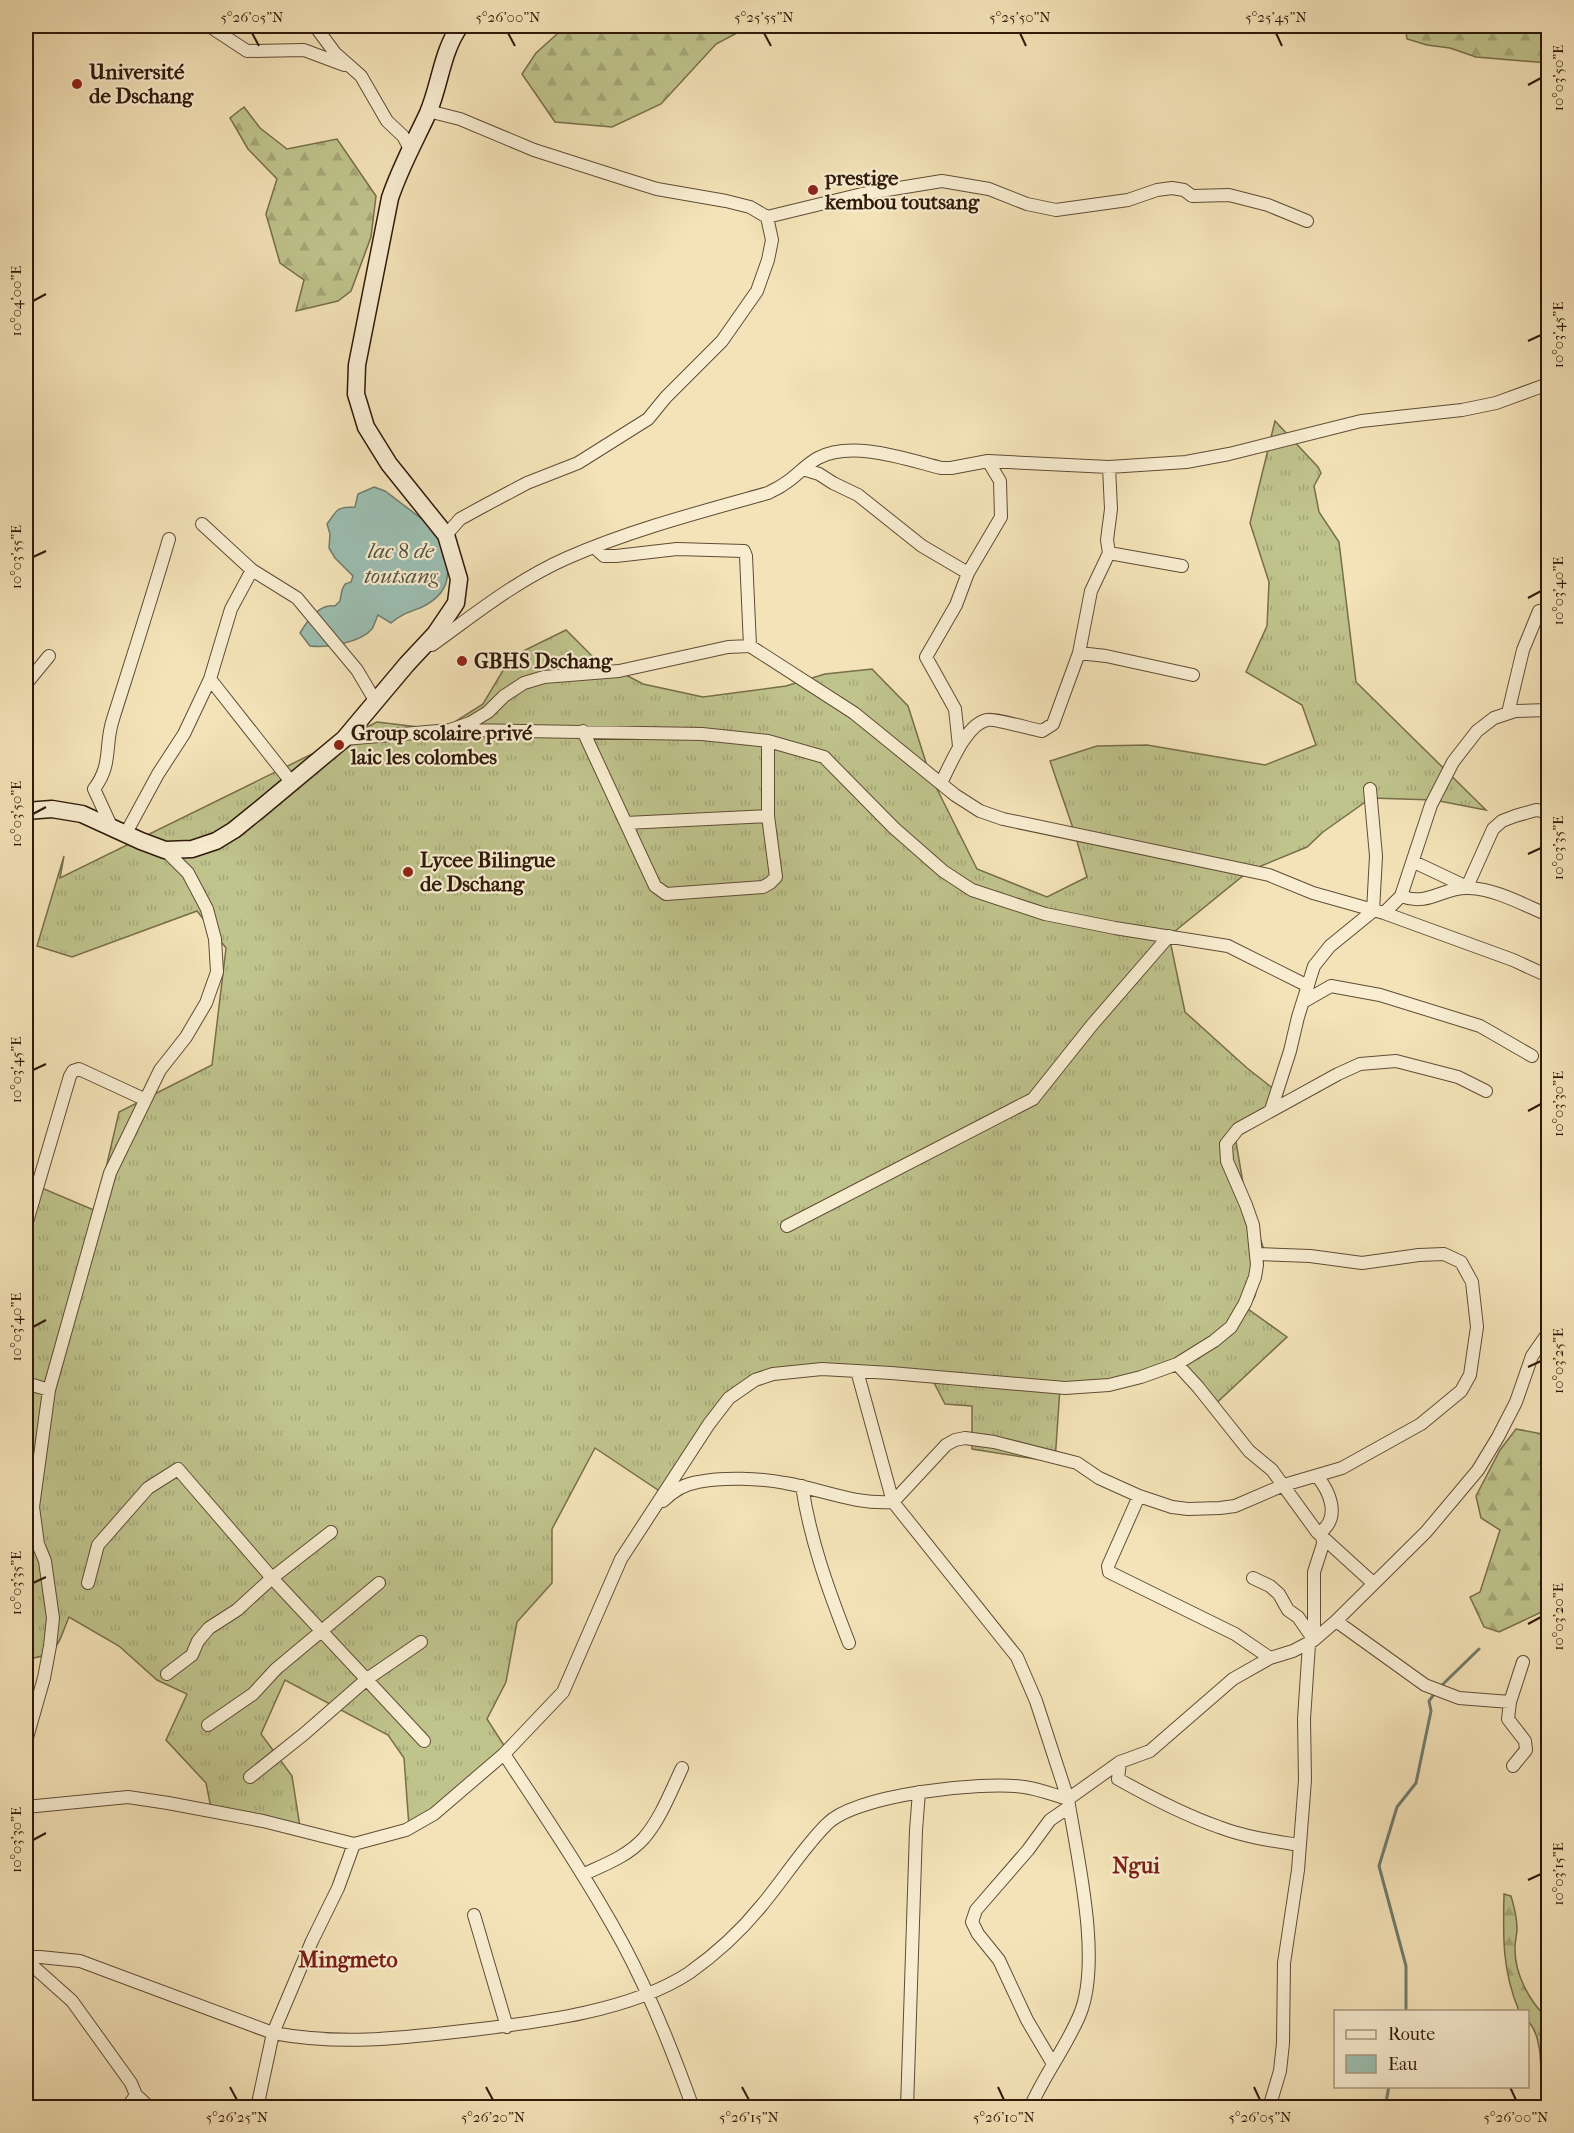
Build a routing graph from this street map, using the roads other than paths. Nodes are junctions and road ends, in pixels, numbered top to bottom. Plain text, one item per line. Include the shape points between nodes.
1 (209, 26) edge
2 (315, 26) edge
3 (460, 26) edge
4 (349, 67) junction
5 (428, 111) junction
6 (410, 149) junction
7 (767, 217) junction
8 (1307, 221) dead end
9 (1548, 384) edge
10 (988, 461) junction
11 (1109, 467) junction
12 (803, 469) junction
13 (202, 524) dead end
14 (446, 535) junction
15 (169, 539) dead end
16 (594, 547) junction
17 (1109, 553) junction
18 (1182, 566) dead end
19 (252, 570) junction
20 (968, 573) junction
21 (1539, 611) dead end
22 (750, 646) junction
23 (1079, 653) junction
24 (49, 656) dead end
25 (406, 664) junction
26 (1193, 675) dead end
27 (210, 679) junction
28 (26, 684) edge
29 (376, 702) junction
30 (1548, 710) edge
31 (1508, 713) junction
32 (450, 730) junction
33 (583, 731) junction
34 (344, 739) junction
35 (768, 741) junction
36 (959, 746) junction
37 (292, 783) junction
38 (941, 783) junction
39 (1370, 789) dead end
40 (26, 811) edge
41 (1548, 812) edge
42 (768, 816) junction
43 (626, 823) junction
44 (119, 831) junction
45 (165, 850) junction
46 (1414, 862) junction
47 (1467, 887) junction
48 (1401, 896) junction
49 (1379, 912) junction
50 (1548, 915) edge
51 (1169, 936) junction
52 (1548, 976) edge
53 (1308, 986) junction
54 (1303, 1002) junction
55 (1532, 1056) dead end
56 (1486, 1091) dead end
57 (144, 1099) junction
58 (1270, 1110) junction
59 (26, 1225) edge
60 (787, 1226) dead end
61 (1256, 1254) junction
62 (1548, 1333) edge
63 (1177, 1364) junction
64 (857, 1371) junction
65 (26, 1383) edge
66 (49, 1390) junction
67 (1317, 1476) junction
68 (30, 1485) edge
69 (1284, 1485) junction
70 (802, 1486) junction
71 (1139, 1496) junction
72 (892, 1502) junction
73 (652, 1511) junction
74 (331, 1532) dead end
75 (1324, 1538) junction
76 (272, 1578) junction
77 (1253, 1578) dead end
78 (88, 1583) dead end
79 (379, 1583) dead end
80 (1373, 1583) junction
81 (1336, 1621) junction
82 (320, 1630) junction
83 (1314, 1640) junction
84 (421, 1642) dead end
85 (849, 1642) dead end
86 (1270, 1658) junction
87 (1523, 1662) dead end
88 (167, 1674) dead end
89 (367, 1679) junction
90 (1510, 1702) junction
91 (208, 1725) dead end
92 (26, 1740) edge
93 (424, 1741) dead end
94 (504, 1754) junction
95 (1120, 1762) junction
96 (1513, 1766) dead end
97 (682, 1768) dead end
98 (250, 1777) dead end
99 (919, 1792) junction
100 (1069, 1803) junction
101 (26, 1807) edge
102 (354, 1844) junction
103 (1300, 1845) junction
104 (584, 1874) junction
105 (474, 1915) dead end
106 (26, 1958) edge
107 (646, 1994) junction
108 (507, 2026) junction
109 (273, 2033) junction
110 (1053, 2064) junction
111 (136, 2095) junction
112 (127, 2108) edge
113 (150, 2108) edge
114 (257, 2108) edge
115 (693, 2108) edge
116 (907, 2108) edge
117 (1030, 2108) edge
118 (1269, 2108) edge

1 - 4 street via 247,51 304,50
2 - 4 street
3 - 5 street
4 - 6 street via 362,76 387,122 403,136
5 - 6 street
5 - 7 street via 628,180 750,207
6 - 14 street via 396,178 384,225 357,365 356,394 366,427 389,464
7 - 8 street via 862,194 942,181 989,189 1056,210 1128,200 1172,188 1192,196 1229,195
7 - 14 street via 772,240 757,291 722,341 648,419 578,463 527,483 460,519
9 - 11 street via 1496,403 1462,410 1361,421 1186,462
10 - 11 street
10 - 12 street via 941,468 877,453 844,450 830,452
10 - 20 street via 1000,481 1001,517
11 - 17 street
12 - 16 street via 768,493
12 - 20 street via 858,495 922,546
13 - 19 street
14 - 25 street via 459,579 456,603 435,634
15 - 44 street via 112,720 103,776 94,789
16 - 22 street via 604,555 616,556 677,549 744,551
16 - 25 street via 519,583
17 - 18 street
17 - 23 street via 1091,591
19 - 27 street via 231,609
19 - 29 street via 297,598 357,670
20 - 36 street via 956,605 926,657 955,709
21 - 31 street via 1523,650
22 - 32 street via 728,647 619,671 544,677 524,683 488,712
22 - 38 street via 854,713
23 - 26 street
23 - 36 street via 1053,724 1042,731 988,719 976,725
24 - 28 street
25 - 29 street
27 - 37 street
27 - 44 street via 184,734
29 - 34 street
30 - 31 street
31 - 46 street via 1477,731 1453,762 1431,805
32 - 33 street
32 - 34 street
33 - 35 street via 702,734
33 - 43 street
34 - 37 street
35 - 42 street
35 - 51 street via 824,757 894,828 943,871 972,890 1045,914
36 - 38 street
37 - 45 street via 216,841 192,849
38 - 49 street via 980,812 1003,819 1269,875 1313,893
39 - 49 street
40 - 44 street via 51,809 82,814
41 - 47 street via 1536,810 1515,816 1493,829
42 - 43 street
42 - 43 street via 776,877 770,883 763,887 666,894 655,886
44 - 45 street
45 - 57 street via 188,873 207,909 215,939 217,972 207,1003 159,1070
46 - 47 street
46 - 48 street
47 - 48 street via 1430,899
47 - 50 street via 1485,890
48 - 49 street
49 - 52 street
49 - 53 street via 1330,946 1314,966
51 - 53 street via 1228,946
51 - 60 street via 1033,1100
53 - 54 street
54 - 55 street via 1331,986 1380,995 1480,1026
54 - 58 street
56 - 58 street via 1458,1077 1396,1061 1360,1064
57 - 59 street via 79,1069 74,1071
57 - 66 street via 110,1173
58 - 61 street via 1238,1129 1226,1144 1227,1161 1253,1225
61 - 63 street via 1255,1277 1231,1327
61 - 67 street via 1362,1263 1444,1254 1461,1262 1472,1282 1477,1328 1470,1375 1461,1390 1421,1424 1342,1468
62 - 80 street via 1532,1356 1516,1402 1478,1470 1426,1532
63 - 64 street via 1109,1385 1065,1388
63 - 69 street via 1249,1450
64 - 72 street
64 - 73 street via 773,1374 755,1380 729,1398
65 - 66 street
66 - 68 street
67 - 69 street
67 - 75 street via 1329,1492 1333,1518 1322,1532
68 - 92 street via 52,1618 44,1678
69 - 71 street via 1235,1506 1220,1508 1172,1507
69 - 75 street
70 - 72 street via 853,1500
70 - 73 street via 735,1479 697,1482 673,1491
70 - 85 street via 817,1553
71 - 72 street via 1099,1479 1077,1463 965,1438 946,1445
71 - 86 street via 1108,1566 1109,1572 1235,1634
72 - 100 street via 1017,1657 1036,1701
73 - 94 street via 621,1559 564,1692
74 - 76 street
75 - 80 street
75 - 83 street via 1314,1572
76 - 78 street via 178,1469 148,1488 98,1545
76 - 82 street
76 - 88 street via 237,1610 209,1628 192,1655
77 - 83 street via 1280,1594 1288,1610
79 - 82 street
80 - 81 street
81 - 83 street
81 - 90 street via 1425,1685 1459,1698
82 - 89 street
82 - 91 street via 253,1694
83 - 86 street
83 - 103 street via 1309,1644
84 - 89 street
86 - 95 street via 1233,1679 1150,1751
87 - 90 street
89 - 93 street
89 - 98 street
90 - 96 street via 1508,1719 1525,1741 1526,1750
94 - 102 street via 434,1814 406,1830
94 - 104 street
95 - 100 street
95 - 103 street via 1118,1779 1147,1796 1218,1827
97 - 104 street via 643,1839 616,1859
99 - 100 street via 972,1786 1024,1787
99 - 107 street via 851,1809 829,1822 737,1934 690,1972
99 - 116 street
100 - 110 street via 1087,1926 1088,1968 1080,2014
100 - 110 street via 1050,1820 976,1910 972,1922 999,1960
101 - 102 street via 128,1797 263,1821
102 - 109 street
103 - 118 street via 1284,1963 1280,2071
104 - 107 street
105 - 108 street
106 - 109 street via 80,1961
106 - 111 street via 72,2001
107 - 108 street via 614,2005
107 - 115 street
108 - 109 street via 383,2040 315,2040
109 - 114 street
110 - 117 street
111 - 112 street
111 - 113 street

